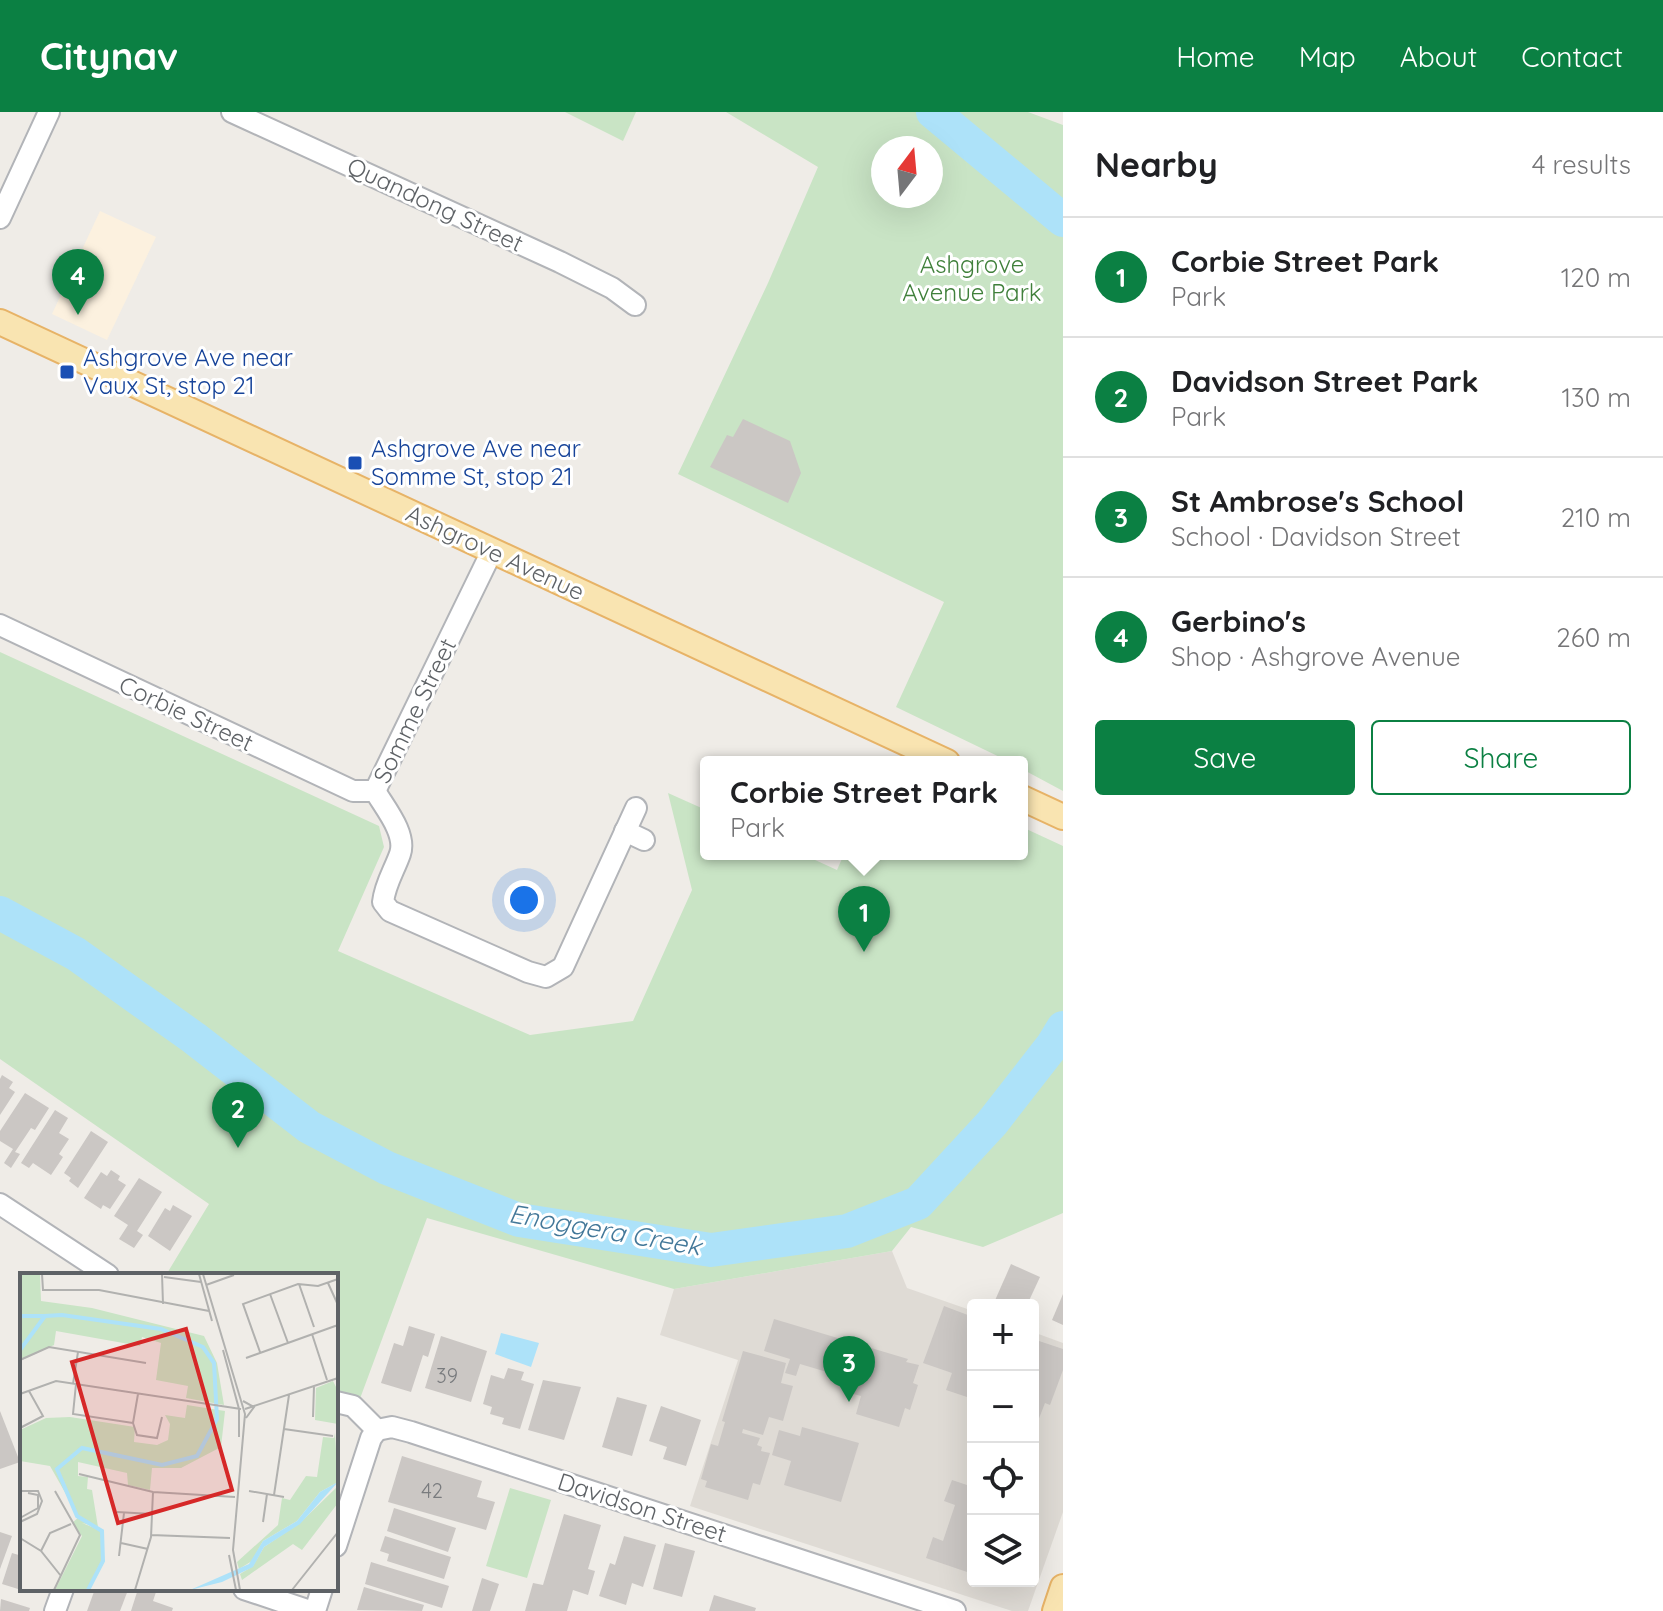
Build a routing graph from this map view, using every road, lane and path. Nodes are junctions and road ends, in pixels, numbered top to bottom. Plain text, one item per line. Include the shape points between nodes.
1 (49, 112) edge
2 (232, 112) edge
3 (0, 218) edge
4 (635, 305) dead end
5 (0, 322) edge
6 (492, 551) junction
7 (0, 625) edge
8 (934, 756) edge
9 (375, 791) junction
10 (1028, 801) edge
11 (636, 808) dead end
12 (1063, 817) edge
13 (0, 1204) edge
14 (105, 1273) edge
15 (338, 1402) edge
16 (377, 1430) junction
17 (338, 1540) edge
18 (1063, 1587) edge
19 (62, 1591) edge
20 (250, 1591) edge
21 (321, 1591) edge
22 (55, 1611) edge
23 (312, 1611) edge
24 (955, 1611) edge
25 (1055, 1611) edge

1 - 3 street
2 - 4 street, Quandong Street via 560,262
5 - 6 main road, Ashgrove Avenue
6 - 8 main road, Ashgrove Avenue
6 - 9 street, Somme Street
7 - 9 street, Corbie Street via 353,791
9 - 11 street, Somme Street via 401,837 402,850 384,891 383,902 390,911 546,977 563,967 635,836
10 - 12 main road
13 - 14 street
15 - 16 street via 353,1406
16 - 17 street
16 - 24 street, Davidson Street via 411,1432
18 - 25 main road
19 - 22 street
20 - 23 street
21 - 23 street

